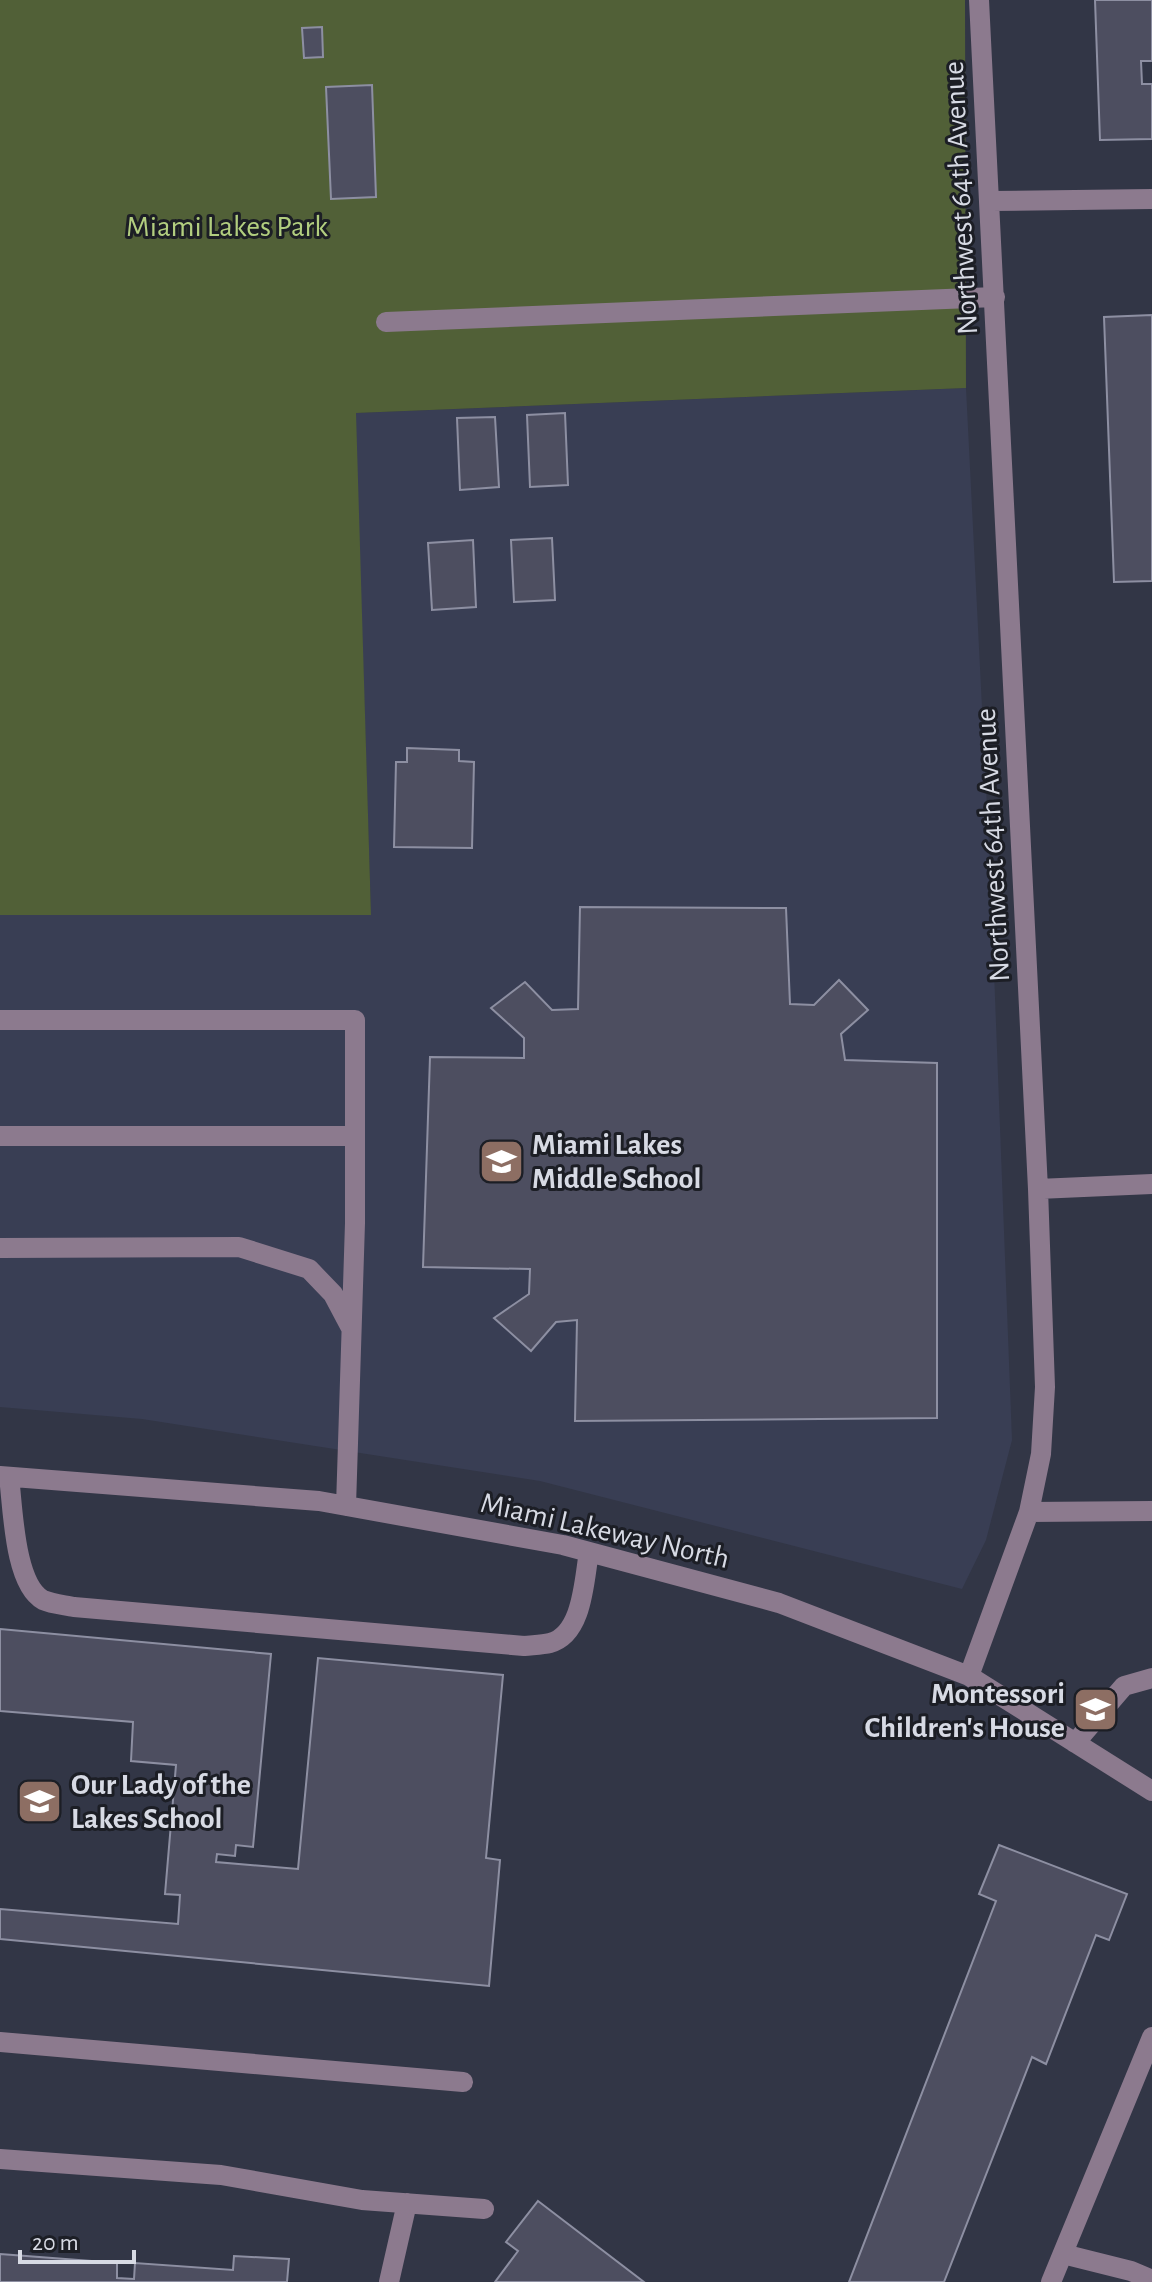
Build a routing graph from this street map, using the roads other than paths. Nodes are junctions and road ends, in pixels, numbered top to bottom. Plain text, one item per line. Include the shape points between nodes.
1 (979, 0) edge
2 (1152, 199) edge
3 (991, 201) junction
4 (995, 297) junction
5 (386, 322) dead end
6 (0, 1020) edge
7 (0, 1136) edge
8 (355, 1136) junction
9 (1152, 1184) edge
10 (1038, 1189) junction
11 (0, 1248) edge
12 (351, 1328) junction
13 (4, 1477) edge
14 (346, 1506) junction
15 (1152, 1511) edge
16 (1029, 1512) junction
17 (589, 1552) junction
18 (969, 1676) junction
19 (1152, 1678) edge
20 (1075, 1743) junction
21 (1152, 1791) edge
22 (1152, 2037) edge
23 (0, 2042) edge
24 (463, 2082) dead end
25 (0, 2159) edge
26 (407, 2203) junction
27 (484, 2209) dead end
28 (1063, 2254) junction
29 (1152, 2280) edge
30 (389, 2282) edge
31 (1051, 2282) edge

1 - 3 street, Northwest 64th Avenue
2 - 3 street
3 - 4 street, Northwest 64th Avenue
4 - 5 street
4 - 10 street, Northwest 64th Avenue
6 - 8 street via 355,1020
7 - 8 street
8 - 12 street
9 - 10 street
10 - 16 street, Northwest 64th Avenue via 1045,1387 1041,1454
11 - 12 street via 239,1247 309,1269 333,1294
12 - 14 street
13 - 14 street, Miami Lakeway North
13 - 17 street via 28,1584 43,1599 74,1607 524,1646 552,1643 567,1633 578,1611
14 - 17 street, Miami Lakeway North
15 - 16 street
16 - 18 street, Northwest 64th Avenue
17 - 18 street, Miami Lakeway North via 779,1603
18 - 20 street, Miami Lakeway North
19 - 20 street via 1124,1686
20 - 21 street, Miami Lakeway North
22 - 28 street
23 - 24 street
25 - 26 street via 221,2175
26 - 27 street
26 - 30 street
28 - 29 street
28 - 31 street

